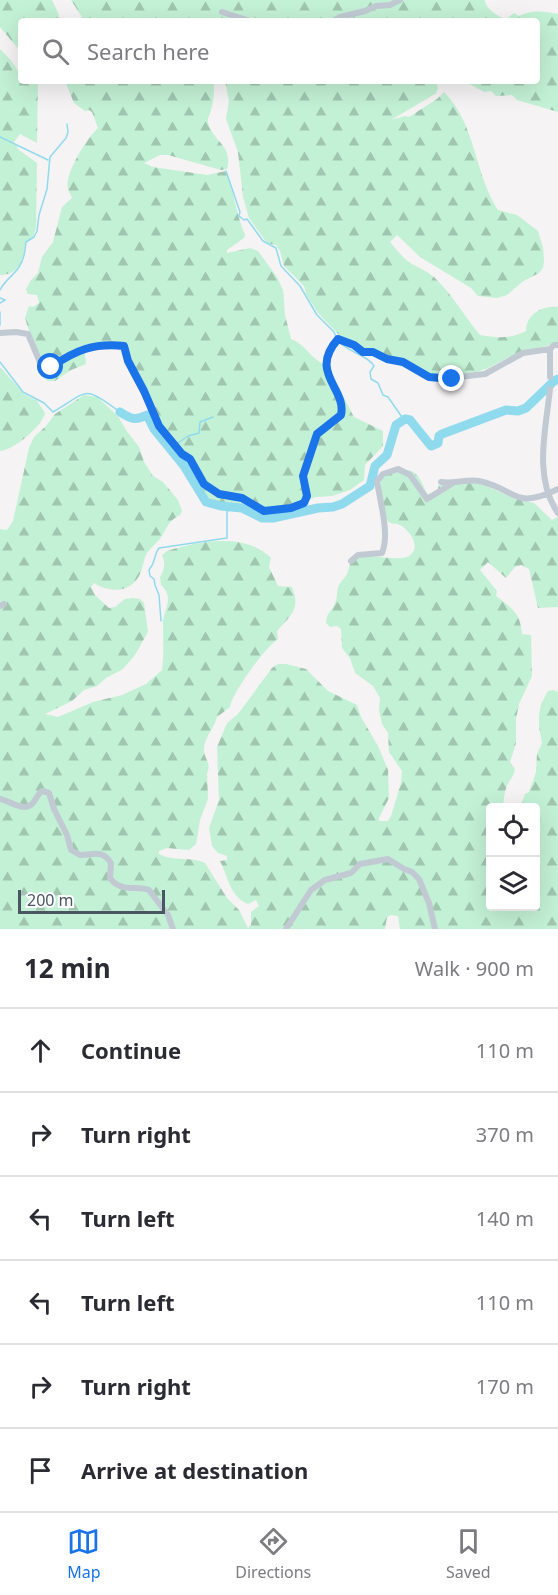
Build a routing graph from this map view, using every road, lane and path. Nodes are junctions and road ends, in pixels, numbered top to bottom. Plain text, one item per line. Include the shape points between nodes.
1 (400, 0) edge
2 (222, 12) dead end
3 (241, 18) edge
4 (338, 18) edge
5 (0, 333) edge
6 (558, 345) edge
7 (550, 349) junction
8 (550, 377) dead end
9 (550, 389) dead end
10 (441, 482) dead end
11 (453, 483) junction
12 (558, 489) edge
13 (548, 494) junction
14 (558, 513) edge
15 (351, 561) dead end
16 (0, 799) edge
17 (173, 929) edge
18 (286, 929) edge
19 (435, 929) edge

1 - 4 street
2 - 3 street
5 - 7 street via 28,334 39,360 48,367 84,350 124,346 159,426 190,459 204,484 219,494 237,496 270,511 304,503 307,496 303,476 317,434 341,415 327,360 338,339 363,352 408,364 429,377 441,379 485,374 523,353
6 - 7 street
7 - 8 street
9 - 13 street via 544,466
10 - 11 street
11 - 13 street via 481,482 529,499
11 - 15 street via 428,499 411,475 398,469 383,474 377,481 385,522 384,549 382,554 358,555
12 - 13 street
13 - 14 street
16 - 17 street via 24,807 32,804 42,791 49,793 71,850 80,855 97,852 105,856 111,863 110,878 114,883 150,890
18 - 19 street via 315,886 351,873 360,864 388,859 419,879

